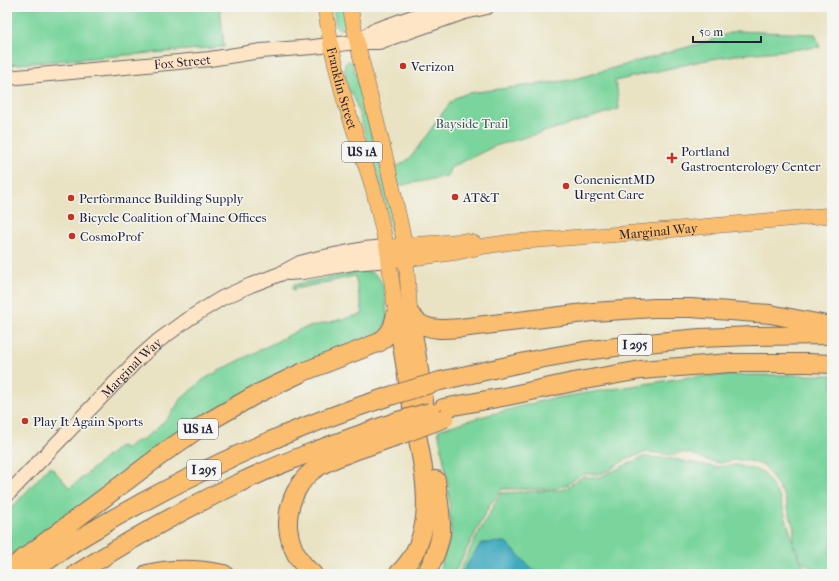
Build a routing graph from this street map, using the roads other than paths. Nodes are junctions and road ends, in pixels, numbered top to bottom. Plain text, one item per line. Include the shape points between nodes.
1 (325, 7) edge
2 (350, 7) edge
3 (441, 7) edge
4 (487, 7) edge
5 (357, 42) junction
6 (331, 45) junction
7 (7, 78) edge
8 (832, 215) edge
9 (406, 252) junction
10 (388, 254) junction
11 (403, 313) junction
12 (832, 326) edge
13 (832, 335) edge
14 (832, 364) edge
15 (399, 428) junction
16 (7, 495) edge
17 (7, 570) edge
18 (29, 574) edge
19 (76, 574) edge
20 (147, 574) edge
21 (224, 574) edge
22 (313, 574) edge
23 (398, 574) edge
24 (426, 574) edge

1 - 6 main road, Franklin Street / US 1A
2 - 5 main road, Franklin Street / US 1A
3 - 5 street via 375,30
4 - 5 street, Fox Street via 465,12 379,42
5 - 6 street, Fox Street
5 - 9 main road, Franklin Street / US 1A
6 - 7 street, Fox Street
6 - 10 main road, Franklin Street / US 1A via 345,102 377,203
8 - 9 main road, Marginal Way via 485,246 465,241
9 - 10 main road, Marginal Way
9 - 11 main road, US 1A
10 - 11 main road, US 1A
10 - 16 street, Marginal Way via 364,249 300,263 222,298 188,319 140,357
11 - 12 highway via 433,329 654,308 770,314
11 - 17 highway, US 1A via 380,342 303,372 255,395 208,422
11 - 23 highway via 426,503 424,525 418,546
11 - 24 highway, US 1A via 431,447 440,514 441,533
13 - 18 highway, I 295, bridge via 746,336 647,343 539,359 440,381 302,427 202,471 112,519
14 - 15 highway, I 295, bridge via 730,363 641,370 508,396
15 - 19 highway, I 295 via 302,456 238,483 139,535
15 - 22 highway via 317,467 299,486 289,512 289,533 296,553
20 - 21 highway via 176,570

